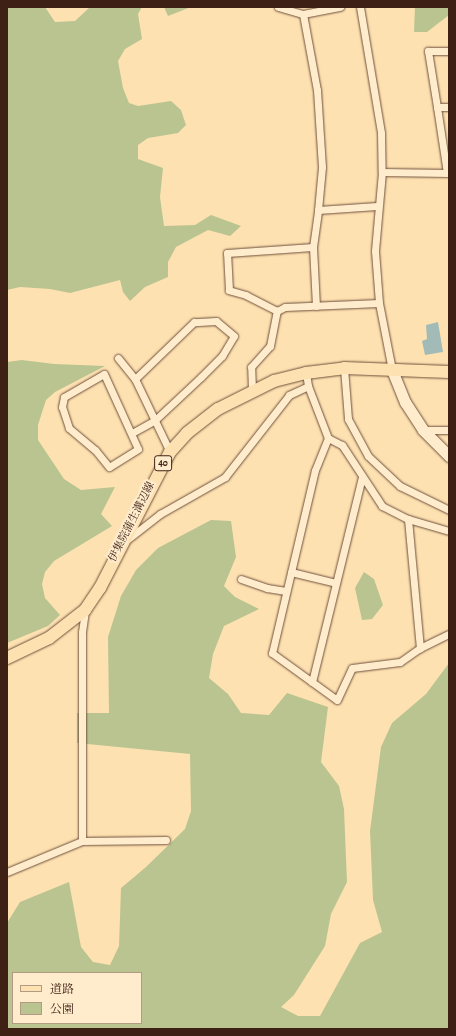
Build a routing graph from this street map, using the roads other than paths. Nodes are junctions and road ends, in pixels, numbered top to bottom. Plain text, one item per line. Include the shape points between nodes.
1 (278, 7) edge
2 (340, 7) edge
3 (360, 7) edge
4 (303, 14) junction
5 (449, 51) edge
6 (437, 107) junction
7 (449, 107) edge
8 (382, 172) junction
9 (448, 173) edge
10 (377, 206) junction
11 (318, 210) junction
12 (313, 247) junction
13 (379, 303) junction
14 (316, 306) junction
15 (277, 311) junction
16 (118, 358) dead end
17 (344, 368) junction
18 (392, 370) junction
19 (449, 372) edge
20 (306, 373) junction
21 (135, 379) junction
22 (308, 386) junction
23 (252, 390) junction
24 (154, 421) junction
25 (424, 430) junction
26 (449, 430) edge
27 (132, 433) junction
28 (328, 438) junction
29 (447, 451) edge
30 (170, 452) junction
31 (362, 477) junction
32 (449, 510) edge
33 (408, 519) junction
34 (449, 531) edge
35 (121, 545) junction
36 (291, 572) junction
37 (241, 579) dead end
38 (336, 583) junction
39 (286, 591) junction
40 (85, 610) junction
41 (449, 634) edge
42 (420, 648) junction
43 (7, 658) edge
44 (312, 682) junction
45 (166, 840) dead end
46 (82, 842) junction
47 (7, 872) edge

1 - 4 street
2 - 4 street
3 - 8 street via 381,133
4 - 11 street via 317,90 322,167
5 - 6 street via 428,51
6 - 7 street
6 - 9 street
8 - 9 street
8 - 10 street
10 - 11 street
10 - 13 street via 375,251
11 - 12 street
12 - 14 street
12 - 15 street via 227,253 229,290 246,295
13 - 14 street
13 - 18 street
14 - 15 street via 285,307
15 - 23 street via 270,346 251,367
16 - 21 street
17 - 18 main road, 伊集院蒲生溝辺線 / 40
17 - 20 main road, 伊集院蒲生溝辺線 / 40
17 - 32 street via 348,419 368,456 400,486
18 - 19 main road, 伊集院蒲生溝辺線 / 40
18 - 25 street via 405,402
20 - 22 street
20 - 23 main road, 伊集院蒲生溝辺線 / 40
21 - 24 street
21 - 24 street via 194,322 216,321 234,336 222,356
22 - 28 street
22 - 35 street via 288,396 225,477 160,514
23 - 30 main road, 伊集院蒲生溝辺線 / 40 via 203,419
24 - 27 street
24 - 30 street
25 - 26 street
25 - 29 street
27 - 27 street via 104,374 64,397 62,407 69,428 95,450 109,467 138,449
28 - 31 street via 342,445
28 - 36 street via 315,470
30 - 35 main road, 伊集院蒲生溝辺線 / 40
31 - 33 street via 382,506
31 - 38 street
33 - 34 street
33 - 42 street
35 - 40 main road, 伊集院蒲生溝辺線 / 40 via 100,588
36 - 38 street
36 - 39 street
37 - 39 street
38 - 44 street
39 - 44 street via 272,653
40 - 43 main road, 伊集院蒲生溝辺線 / 40 via 49,638
40 - 46 street via 82,632
41 - 42 street
42 - 44 street via 400,662 352,668 337,700
45 - 46 street
46 - 47 street

